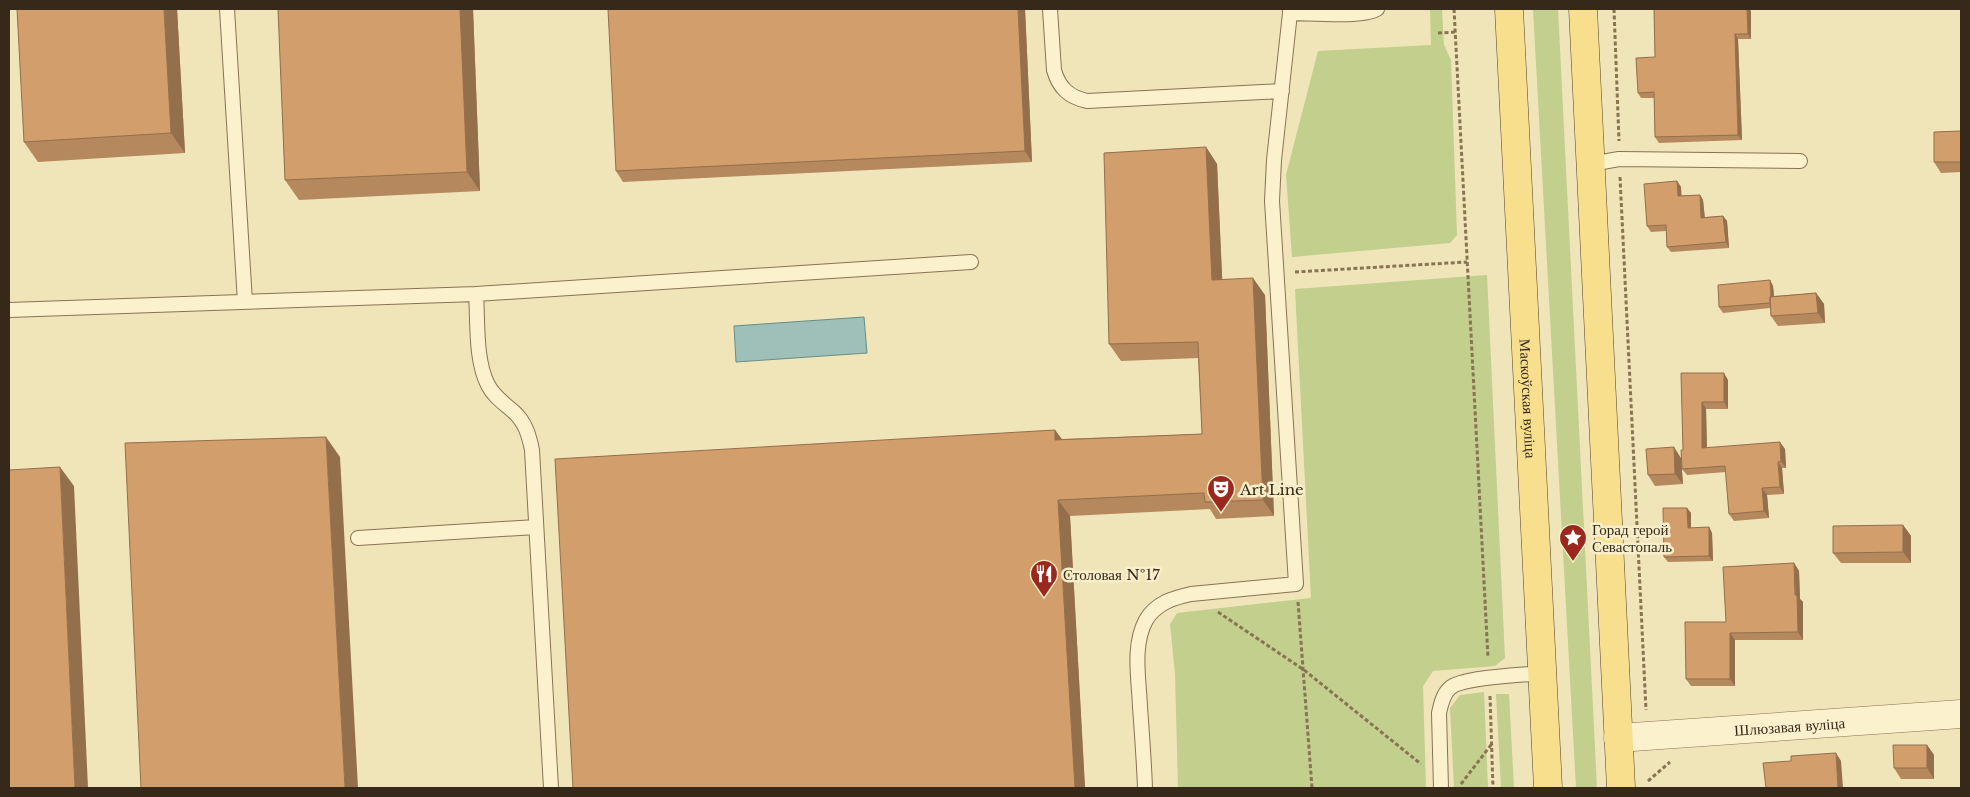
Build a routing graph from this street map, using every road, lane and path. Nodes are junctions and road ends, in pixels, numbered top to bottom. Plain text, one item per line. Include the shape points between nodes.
1 (227, 9) edge
2 (1050, 9) edge
3 (1377, 9) edge
4 (1454, 9) edge
5 (1509, 9) edge
6 (1583, 9) edge
7 (1614, 9) edge
8 (1290, 11) edge
9 (1438, 32) dead end
10 (1456, 32) junction
11 (1282, 91) junction
12 (1619, 159) junction
13 (1800, 161) dead end
14 (1591, 164) junction
15 (971, 262) dead end
16 (1467, 262) junction
17 (1286, 273) dead end
18 (476, 294) junction
19 (245, 302) junction
20 (9, 310) edge
21 (536, 527) junction
22 (358, 538) dead end
23 (1296, 584) junction
24 (1191, 594) junction
25 (1304, 670) junction
26 (1543, 673) junction
27 (1490, 678) junction
28 (1961, 714) edge
29 (1647, 735) junction
30 (1618, 738) junction
31 (1492, 744) junction
32 (1441, 784) edge
33 (551, 788) edge
34 (1144, 788) edge
35 (1312, 788) edge
36 (1458, 788) edge
37 (1493, 788) edge
38 (1548, 788) edge
39 (1621, 788) edge

1 - 19 lane
2 - 11 lane via 1056,79 1067,94 1077,99
3 - 8 lane via 1365,13
4 - 10 path
5 - 26 main road, Маскоўская вуліца
6 - 14 main road
7 - 12 path
8 - 11 lane
9 - 10 path
10 - 16 path
11 - 23 lane via 1272,201
12 - 13 lane
12 - 14 lane
12 - 29 path
14 - 30 main road
15 - 18 lane
16 - 17 path
16 - 27 path
18 - 19 lane
18 - 21 lane via 482,370 487,384 495,396 516,413 530,437
19 - 20 lane
21 - 22 lane
21 - 33 lane
23 - 24 lane
23 - 25 path
24 - 25 path
24 - 34 lane via 1166,601 1155,609 1141,633 1138,661
25 - 32 path
25 - 35 path
26 - 27 lane
26 - 38 main road, Маскоўская вуліца
27 - 31 path
27 - 32 lane via 1454,684 1444,696 1439,713
28 - 29 street, Шлюзавая вуліца
29 - 30 street, Шлюзавая вуліца
30 - 39 main road
31 - 36 path
31 - 37 path

